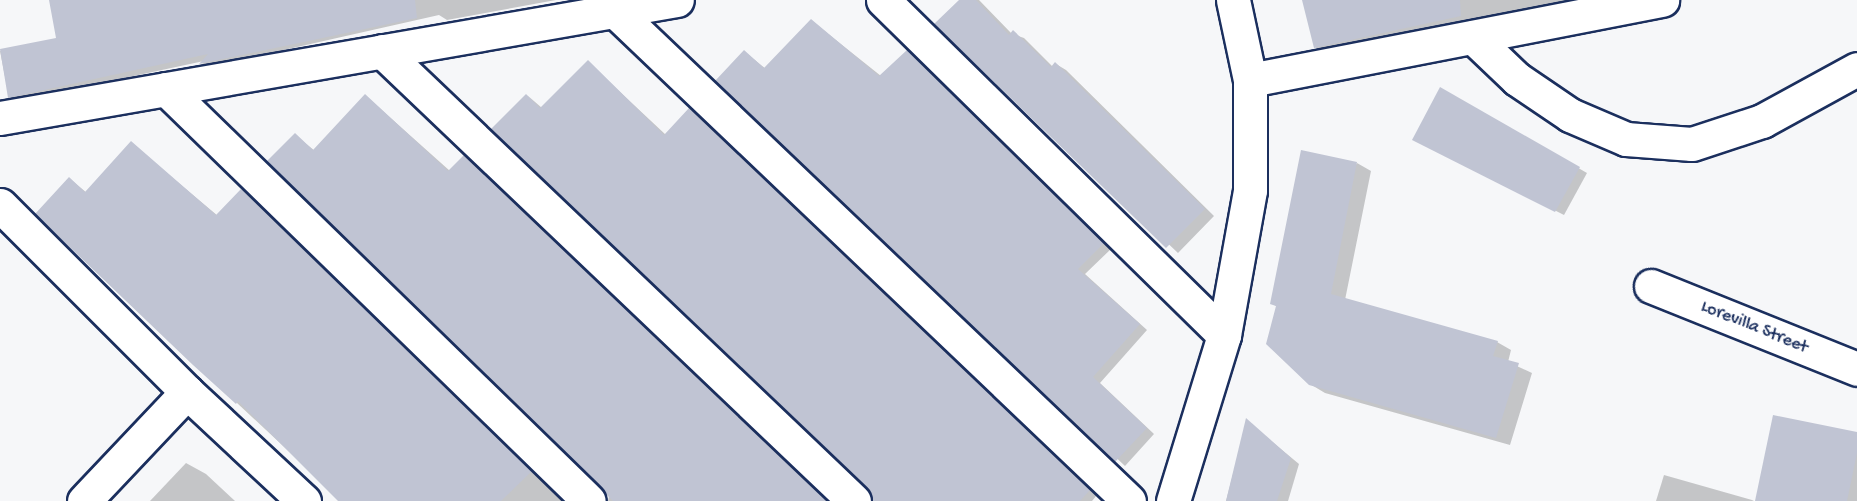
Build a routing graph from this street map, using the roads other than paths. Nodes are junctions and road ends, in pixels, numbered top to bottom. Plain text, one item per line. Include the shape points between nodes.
1 (677, 0) edge
2 (883, 0) edge
3 (1233, 0) edge
4 (1662, 0) edge
5 (615, 11) junction
6 (1473, 37) junction
7 (382, 51) junction
8 (1857, 69) edge
9 (1250, 80) junction
10 (166, 89) junction
11 (0, 118) edge
12 (0, 204) edge
13 (1651, 286) dead end
14 (1224, 335) junction
15 (1857, 369) edge
16 (188, 392) junction
17 (84, 501) edge
18 (304, 501) edge
19 (589, 501) edge
20 (854, 501) edge
21 (1129, 501) edge
22 (1173, 501) edge

1 - 5 street
2 - 14 street
3 - 9 street
4 - 6 street
5 - 7 street
5 - 21 street
6 - 8 street via 1516,79 1570,115 1626,139 1692,144 1762,121
6 - 9 street
7 - 10 street
7 - 20 street
9 - 14 street via 1250,190
10 - 11 street
10 - 19 street
12 - 16 street
13 - 15 street, Lorevilla Street
14 - 22 street
16 - 17 street
16 - 18 street

